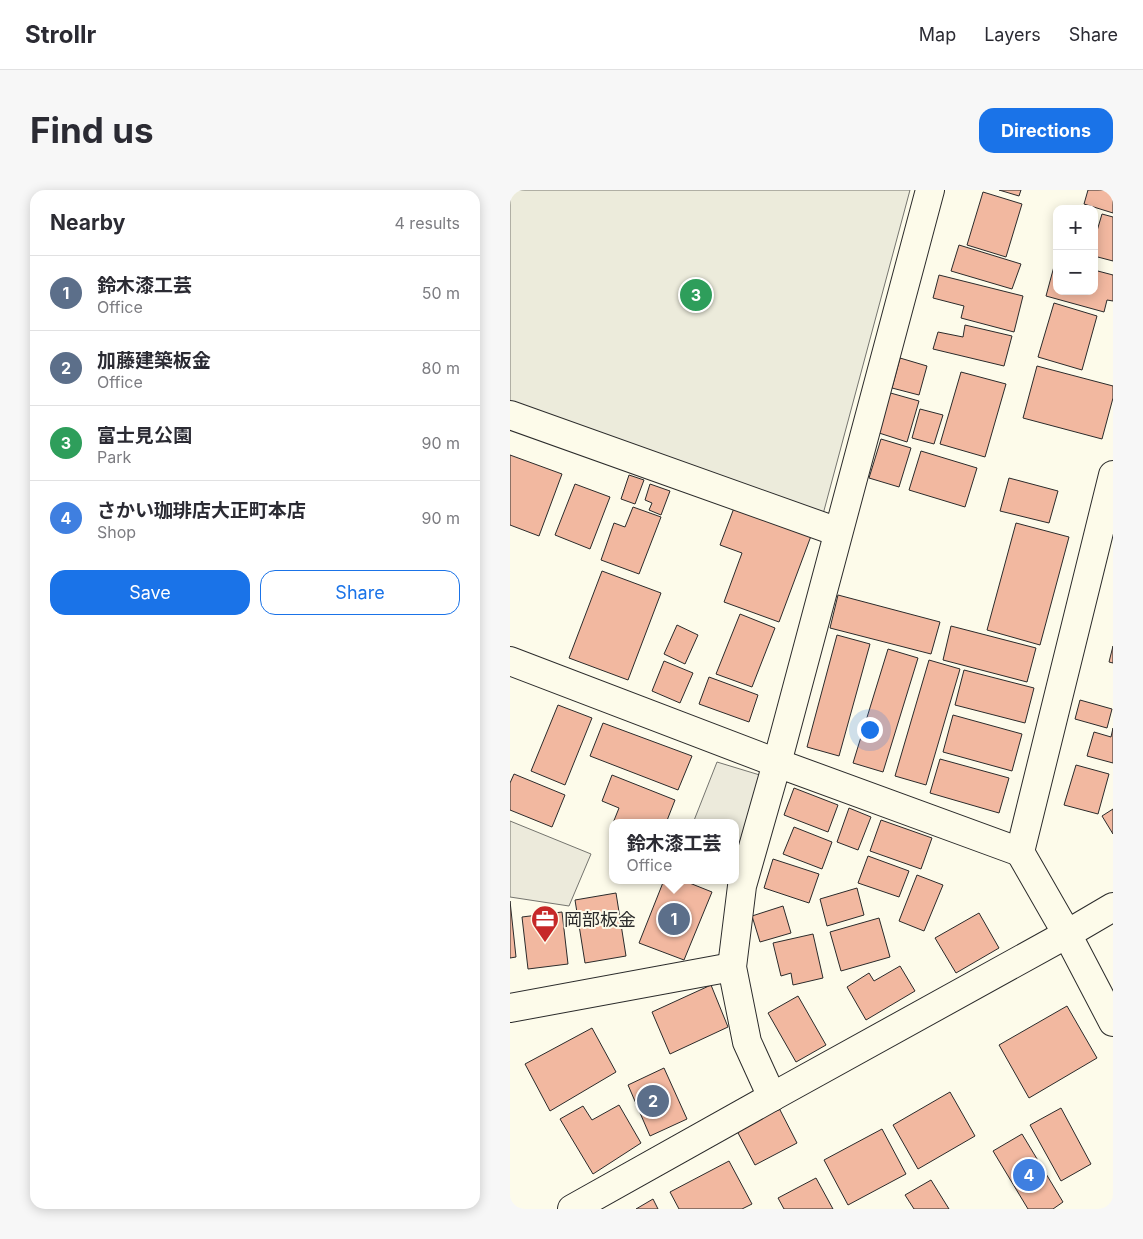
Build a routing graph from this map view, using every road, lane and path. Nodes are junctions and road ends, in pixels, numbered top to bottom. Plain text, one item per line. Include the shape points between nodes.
1 (930, 190) edge
2 (510, 415) edge
3 (1113, 476) edge
4 (838, 532) junction
5 (510, 661) edge
6 (777, 762) junction
7 (1020, 852) junction
8 (1113, 907) edge
9 (1067, 934) junction
10 (732, 967) junction
11 (510, 1008) edge
12 (1113, 1022) edge
13 (772, 1097) junction
14 (572, 1209) edge

1 - 4 street
2 - 4 street
3 - 7 street
4 - 6 street
5 - 6 street
6 - 7 street
6 - 10 street via 742,886
7 - 9 street
8 - 9 street
9 - 12 street
9 - 13 street
10 - 11 street
10 - 13 street via 747,1042
13 - 14 street

